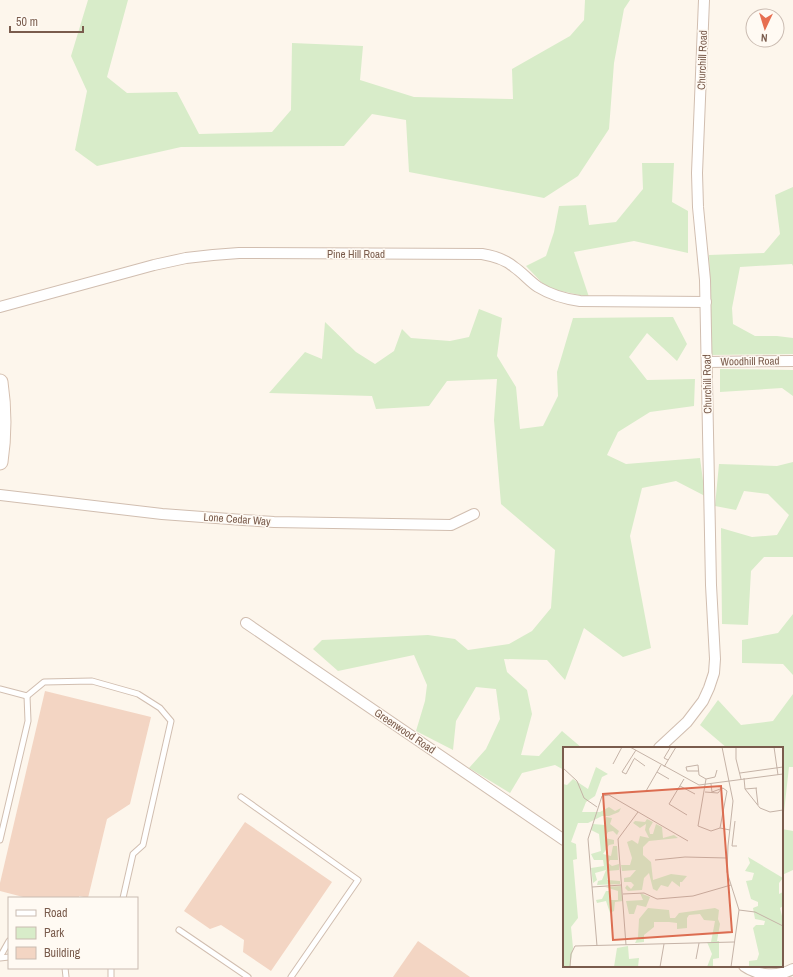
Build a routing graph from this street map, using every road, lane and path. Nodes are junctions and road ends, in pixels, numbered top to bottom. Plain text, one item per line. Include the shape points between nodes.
1 (704, 0) edge
2 (706, 302) junction
3 (0, 307) edge
4 (793, 361) edge
5 (707, 362) junction
6 (0, 382) edge
7 (0, 462) edge
8 (0, 495) edge
9 (474, 514) dead end
10 (246, 622) dead end
11 (0, 689) edge
12 (27, 696) junction
13 (660, 747) edge
14 (241, 797) dead end
15 (563, 839) edge
16 (0, 840) edge
17 (123, 897) edge
18 (179, 930) dead end
19 (8, 943) edge
20 (0, 957) edge
21 (746, 967) edge
22 (793, 969) edge
23 (248, 977) edge
24 (291, 977) edge

1 - 2 street, Churchill Road via 697,172
2 - 3 street, Pine Hill Road via 566,299 552,295 539,287 504,260 482,254 239,253 186,258 154,265
2 - 5 street, Churchill Road
4 - 5 street, Woodhill Road
5 - 13 street, Churchill Road via 714,673 703,701 695,712
6 - 7 main road via 4,422
8 - 9 street, Lone Cedar Way via 162,514 274,522 450,525
10 - 15 street, Greenwood Road
11 - 12 lane
12 - 16 lane via 28,721
12 - 17 lane via 44,682 92,681 138,694 160,708 172,721 143,845 133,854
14 - 24 lane via 358,880
18 - 23 lane
19 - 20 lane
21 - 22 street via 759,974 769,975

